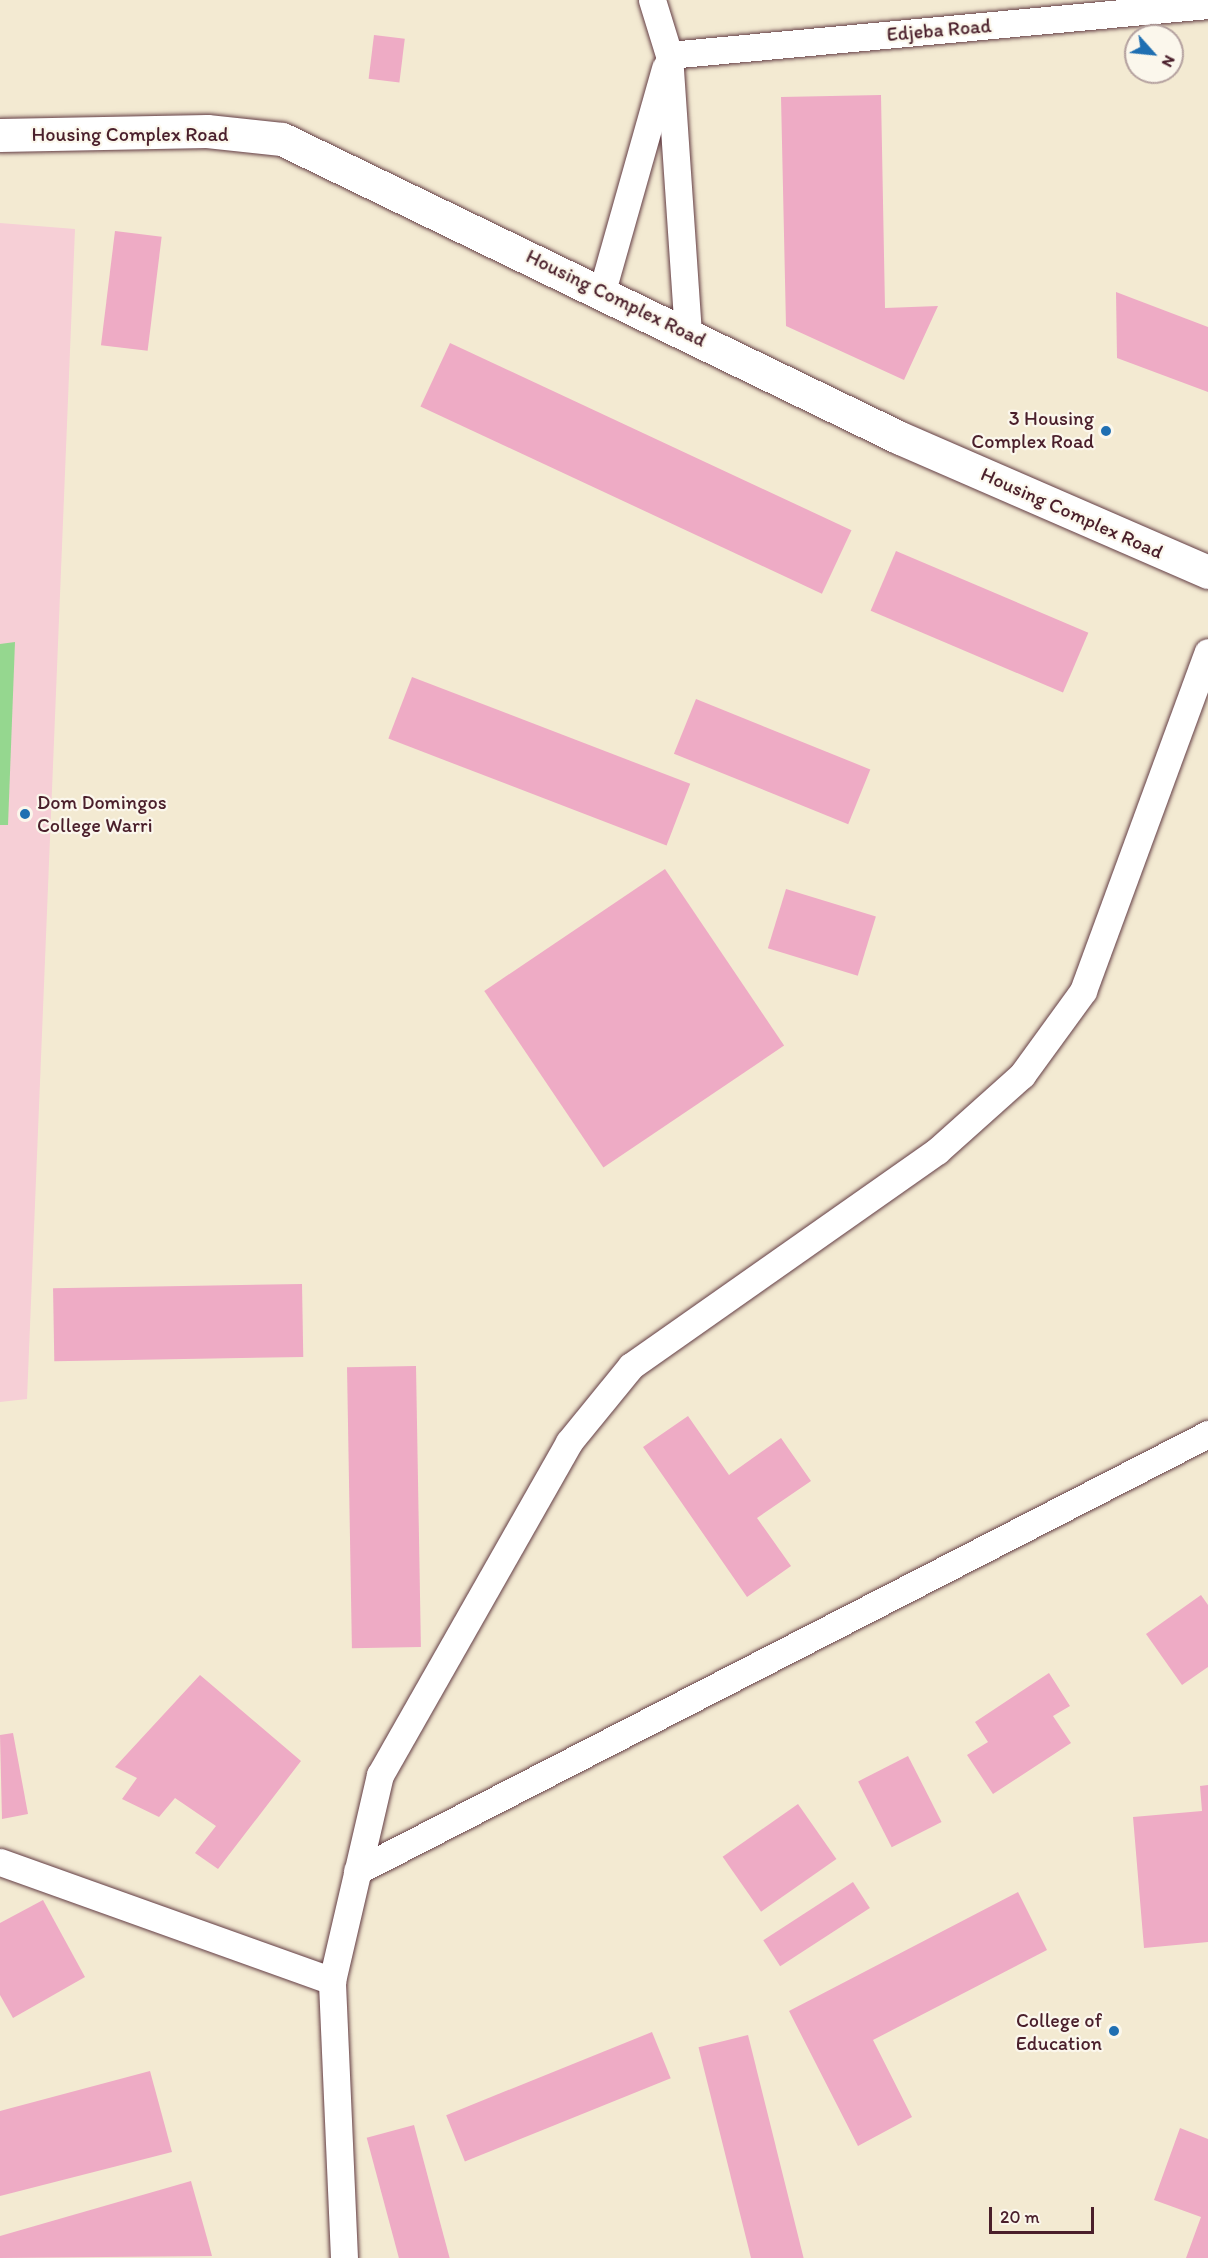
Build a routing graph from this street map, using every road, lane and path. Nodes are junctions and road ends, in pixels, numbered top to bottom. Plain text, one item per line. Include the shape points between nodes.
1 (652, 0) edge
2 (1208, 5) edge
3 (669, 55) junction
4 (0, 135) edge
5 (602, 291) junction
6 (688, 332) junction
7 (1208, 572) edge
8 (1208, 652) edge
9 (1208, 1434) edge
10 (0, 1862) edge
11 (357, 1871) junction
12 (332, 1982) junction
13 (344, 2258) edge

1 - 3 street
2 - 3 street, Edjeba Road
3 - 5 street
3 - 6 street
4 - 5 street, Housing Complex Road via 207,131 282,140
5 - 6 street, Housing Complex Road
6 - 7 street, Housing Complex Road via 900,438
8 - 11 street via 1083,991 1022,1075 937,1151 631,1366 569,1442 380,1775
9 - 11 street
10 - 12 street
11 - 12 street
12 - 13 street

